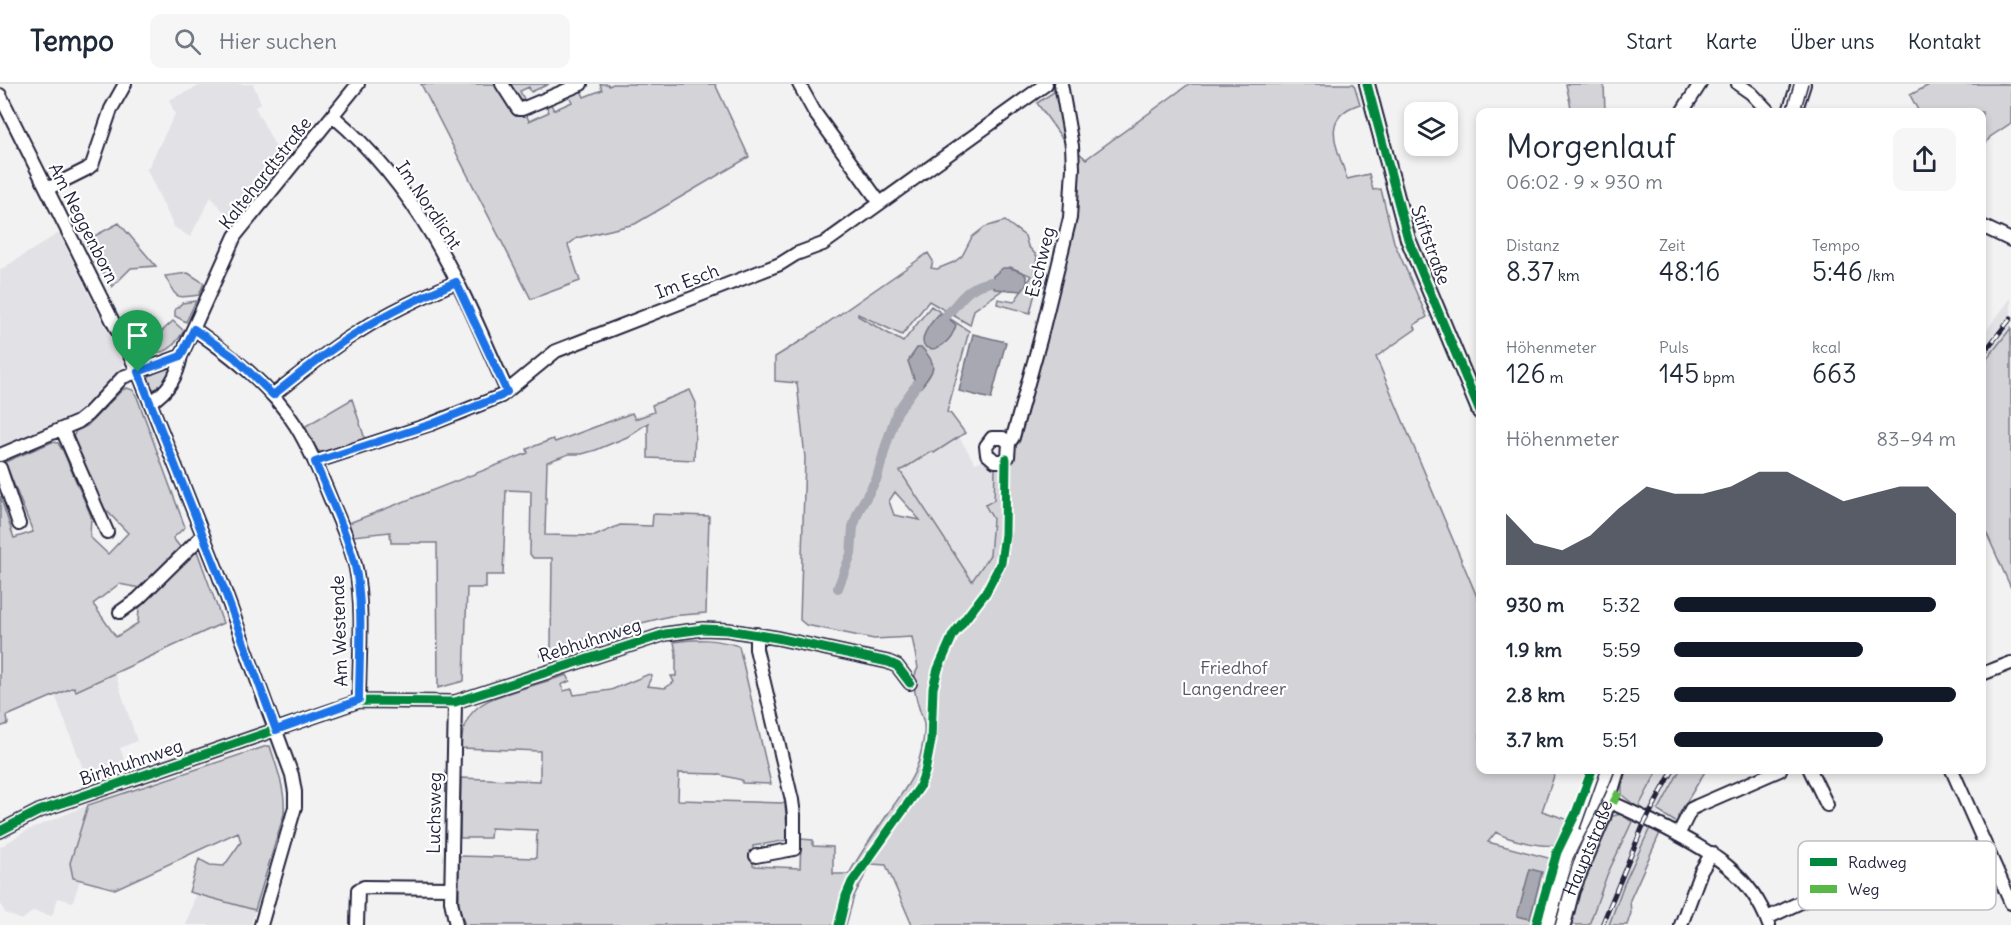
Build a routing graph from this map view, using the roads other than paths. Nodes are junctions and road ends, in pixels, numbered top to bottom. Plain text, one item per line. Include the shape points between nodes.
1 (125, 84) edge
2 (358, 84) edge
3 (502, 84) edge
4 (581, 84) edge
5 (799, 84) edge
6 (1046, 84) edge
7 (1061, 84) edge
8 (1366, 84) edge
9 (1700, 84) edge
10 (1738, 84) edge
11 (1801, 84) edge
12 (0, 95) edge
13 (1685, 108) edge
14 (1765, 108) edge
15 (1793, 108) edge
16 (333, 116) junction
17 (47, 189) junction
18 (880, 203) junction
19 (1986, 228) edge
20 (2011, 240) edge
21 (456, 282) junction
22 (194, 329) junction
23 (181, 356) junction
24 (138, 372) junction
25 (507, 392) junction
26 (273, 395) junction
27 (151, 402) junction
28 (1476, 402) edge
29 (62, 429) junction
30 (1009, 443) junction
31 (0, 455) edge
32 (315, 462) junction
33 (0, 468) edge
34 (19, 524) dead end
35 (107, 532) dead end
36 (203, 535) junction
37 (120, 612) dead end
38 (756, 634) junction
39 (2011, 663) edge
40 (1986, 672) edge
41 (910, 683) dead end
42 (359, 700) junction
43 (455, 702) junction
44 (276, 730) junction
45 (1601, 774) edge
46 (1613, 774) edge
47 (1771, 774) edge
48 (1812, 774) edge
49 (1954, 774) edge
50 (1599, 798) junction
51 (1827, 805) dead end
52 (0, 831) edge
53 (1677, 835) junction
54 (1983, 841) edge
55 (1712, 853) junction
56 (756, 856) dead end
57 (1996, 869) edge
58 (451, 888) junction
59 (2011, 903) edge
60 (1798, 905) edge
61 (1768, 921) edge
62 (261, 925) edge
63 (357, 925) edge
64 (456, 925) edge
65 (1543, 925) edge
66 (1561, 925) edge
67 (1681, 925) edge

1 - 17 street via 111,110 92,165
2 - 16 street, Kaltehardtstraße
3 - 4 street via 518,109
5 - 18 street via 815,113
6 - 18 street, Im Esch
7 - 30 street, Eschweg via 1074,168 1070,218
8 - 28 street, Stiftstraße via 1408,239
9 - 13 street
10 - 14 street
11 - 15 main road
12 - 17 street, Am Neggenborn
16 - 21 street, Im Nordlicht via 367,148 401,190 433,237
16 - 22 street, Kaltehardtstraße via 235,236
17 - 24 street, Am Neggenborn
18 - 25 street, Im Esch via 823,244 780,264 556,351
19 - 20 street
21 - 25 street, Im Nordlicht
21 - 26 street via 408,303 358,332
22 - 23 street, Kaltehardtstraße
22 - 26 street, Am Westende via 234,357
23 - 24 street
23 - 27 street, Kaltehardtstraße via 175,377 164,393
24 - 27 street, Am Neggenborn
24 - 29 street via 123,377 84,418
25 - 32 street, Im Esch via 432,424
26 - 32 street, Am Westende via 296,426
27 - 36 street, Am Neggenborn
29 - 31 street
29 - 35 street
30 - 30 street, Eschweg via 1006,459 999,462 987,454 989,440 1003,438
32 - 42 street, Am Westende via 356,568
33 - 34 street
36 - 37 street
36 - 44 street, Am Neggenborn
38 - 41 street, Rebhuhnweg via 888,662 897,666
38 - 43 street, Rebhuhnweg via 703,629 665,634
38 - 56 street via 756,649 794,815 794,849
39 - 40 street
42 - 43 street, Rebhuhnweg
42 - 44 street, Rebhuhnweg
43 - 58 street, Luchsweg
44 - 52 street, Birkhuhnweg via 39,811
44 - 62 street, Am Neggenborn via 292,775 295,807
45 - 50 main road, Hauptstraße
46 - 50 main road, Hauptstraße
47 - 53 street via 1697,806
48 - 51 street
49 - 54 street
50 - 53 street
50 - 65 main road, Hauptstraße via 1564,855
50 - 66 main road, Hauptstraße via 1601,817 1570,890
53 - 55 street
55 - 61 street via 1735,873
55 - 67 street
57 - 59 street
58 - 63 street via 364,886 358,890
58 - 64 street, Luchsweg
60 - 61 street

